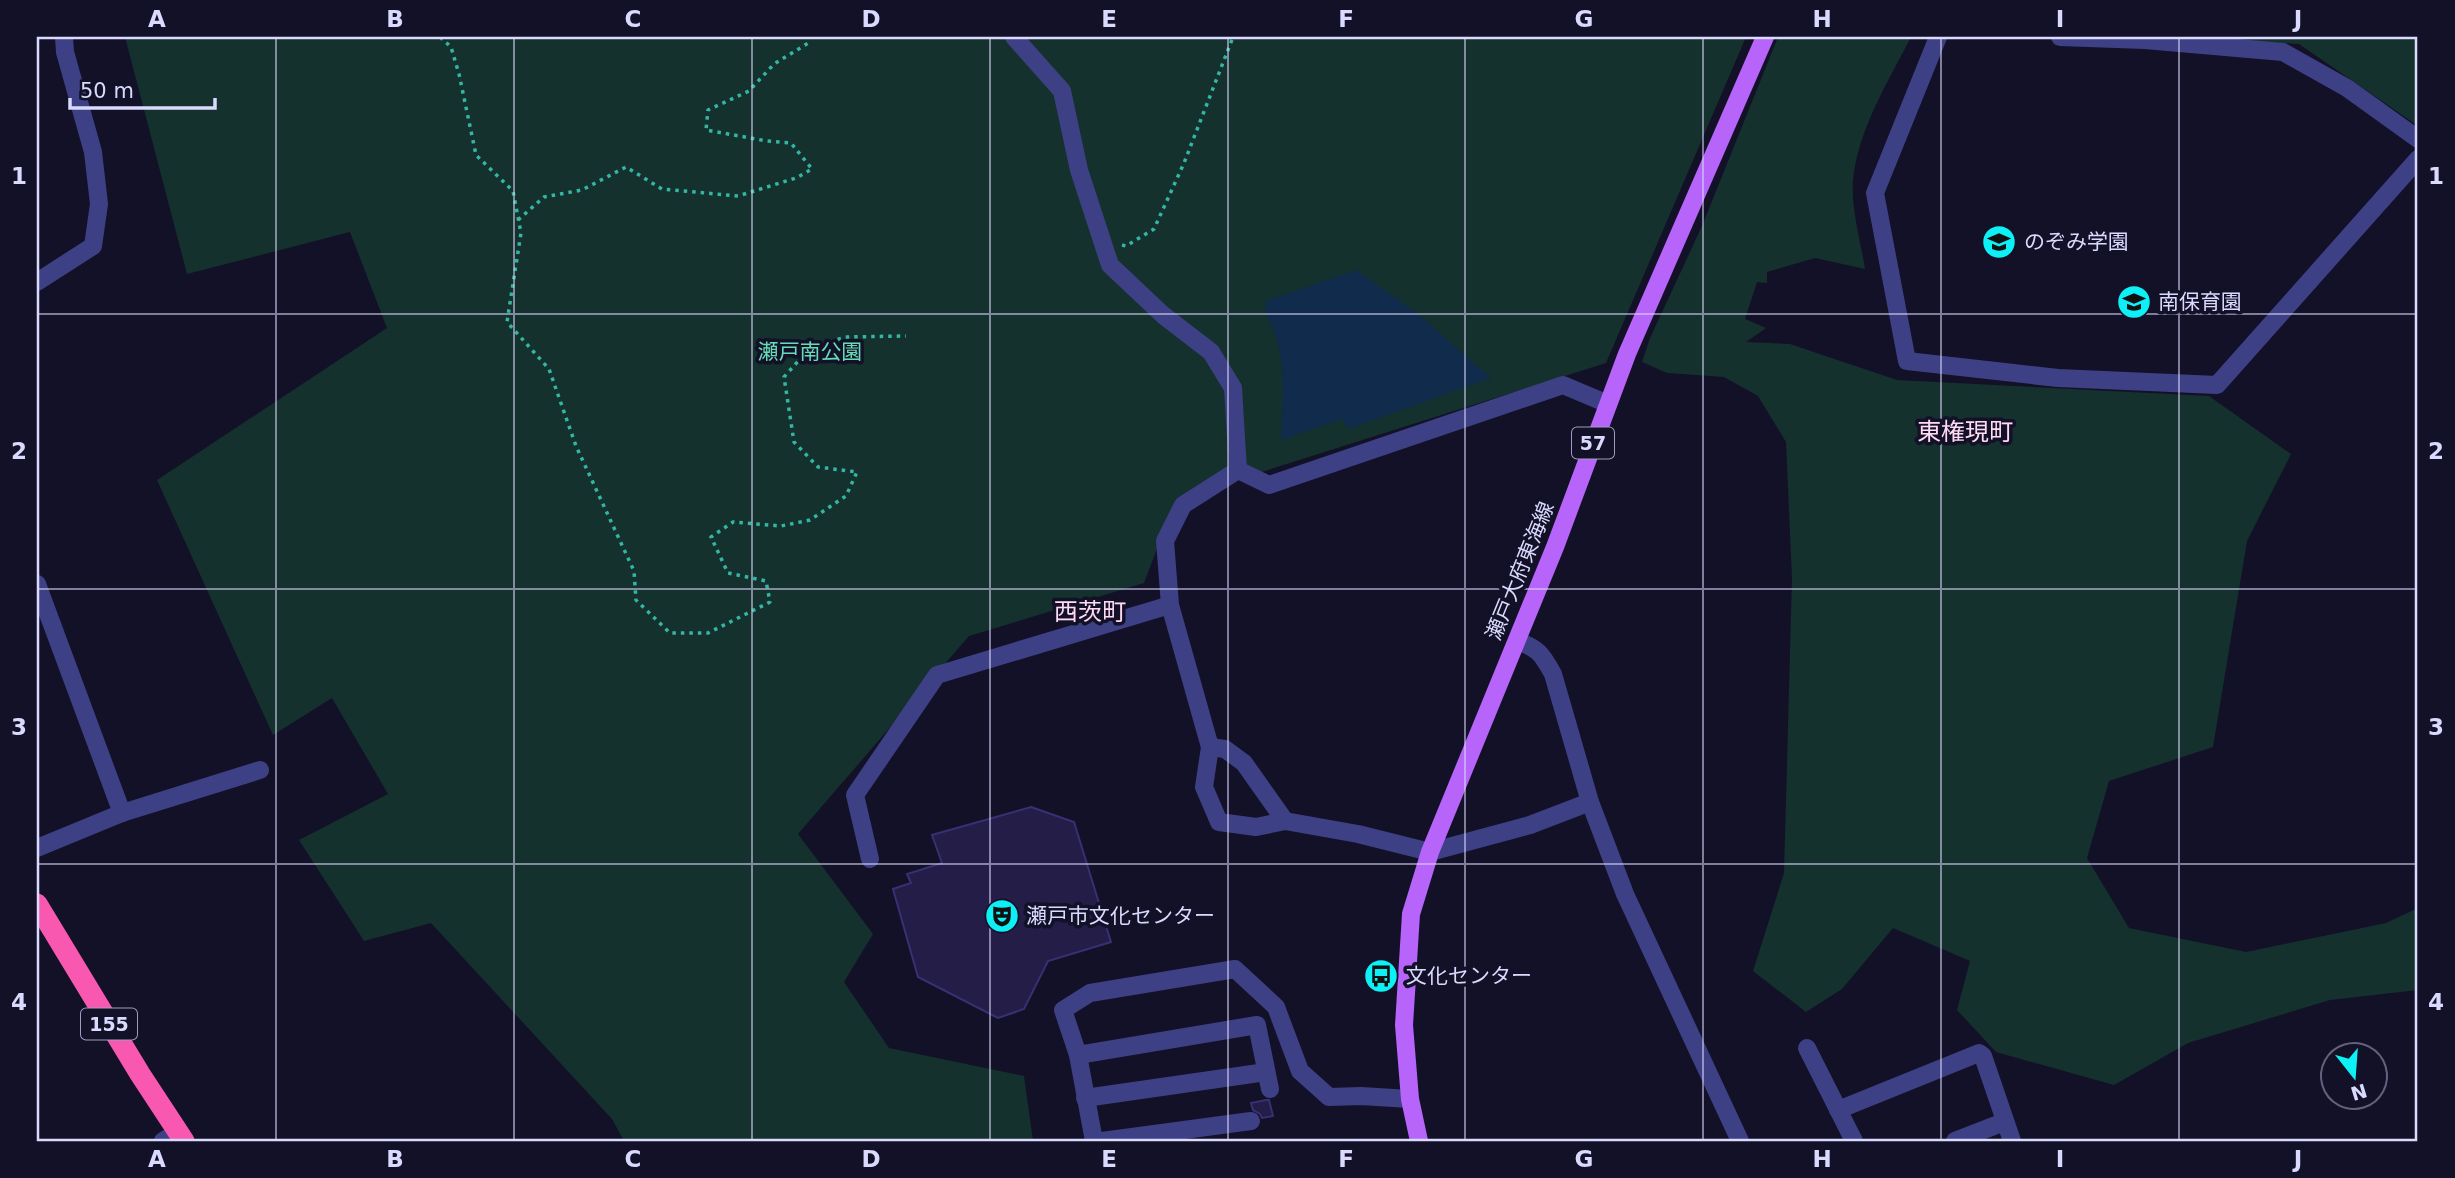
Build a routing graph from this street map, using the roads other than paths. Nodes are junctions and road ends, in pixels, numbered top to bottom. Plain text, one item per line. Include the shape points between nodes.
1 (64, 37) edge
2 (1014, 37) edge
3 (1765, 37) edge
4 (1938, 37) edge
5 (2060, 37) edge
6 (2418, 139) edge
7 (2418, 159) edge
8 (37, 282) edge
9 (1608, 404) junction
10 (1238, 470) junction
11 (37, 584) edge
12 (1170, 605) junction
13 (1517, 641) junction
14 (1210, 747) junction
15 (260, 770) dead end
16 (1590, 802) junction
17 (121, 813) junction
18 (1285, 821) junction
19 (37, 848) edge
20 (1430, 852) junction
21 (870, 859) dead end
22 (37, 904) edge
23 (1807, 1048) dead end
24 (1079, 1055) junction
25 (1085, 1098) junction
26 (1410, 1099) junction
27 (1838, 1110) junction
28 (1251, 1121) dead end
29 (2004, 1122) junction
30 (1202, 1135) edge
31 (175, 1138) edge
32 (1094, 1141) edge
33 (1102, 1141) edge
34 (1419, 1141) edge
35 (1740, 1141) edge
36 (1854, 1141) edge
37 (1955, 1141) edge
38 (2012, 1141) edge

1 - 8 street via 93,152 99,204 93,246
2 - 10 street via 1062,91 1079,170 1110,265 1211,352 1233,388
3 - 9 main road, 瀬戸大府東海線 / 57
4 - 7 street via 1875,193 1907,361 2058,378 2217,384
5 - 6 street via 2283,52 2347,88
9 - 10 street via 1563,385 1269,485
9 - 13 main road, 瀬戸大府東海線 / 57
10 - 12 street via 1183,505 1164,541
11 - 17 street
12 - 14 street
12 - 21 street via 937,675 855,795
13 - 16 street via 1533,646 1553,674
13 - 20 main road, 瀬戸大府東海線 / 57
14 - 18 street via 1225,750 1244,763
14 - 18 street via 1204,787 1219,822 1256,827
15 - 17 street
16 - 20 street via 1530,825
16 - 35 street via 1626,894
17 - 19 street
18 - 20 street
20 - 26 main road, 瀬戸大府東海線 / 57 via 1411,914 1404,1025
22 - 31 highway, 155
23 - 27 street
24 - 25 street
24 - 25 street via 1257,1025 1268,1081
24 - 26 street via 1063,1010 1090,993 1235,969 1276,1007 1300,1071 1329,1097
25 - 32 street
26 - 34 main road, 瀬戸大府東海線 / 57
27 - 29 street via 1979,1054
27 - 36 street
28 - 30 street
29 - 37 street
29 - 38 street
30 - 33 street

